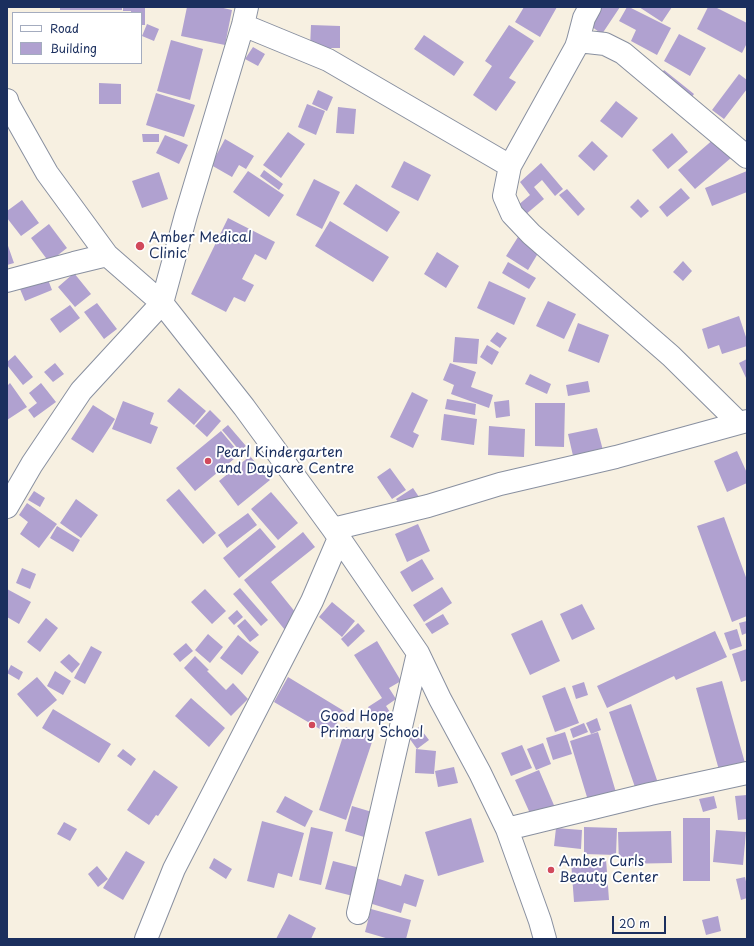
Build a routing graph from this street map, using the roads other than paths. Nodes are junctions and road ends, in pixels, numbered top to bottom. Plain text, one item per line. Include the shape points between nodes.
1 (590, 7) edge
2 (245, 16) edge
3 (578, 41) junction
4 (7, 100) edge
5 (747, 157) edge
6 (510, 166) junction
7 (107, 255) junction
8 (7, 281) edge
9 (162, 303) junction
10 (743, 422) edge
11 (7, 507) edge
12 (336, 534) junction
13 (418, 653) junction
14 (747, 773) edge
15 (507, 829) junction
16 (358, 913) dead end
17 (146, 939) edge
18 (545, 939) edge

1 - 3 street
2 - 6 street via 328,60
2 - 9 street
3 - 5 street via 605,44 623,53
3 - 6 street
4 - 7 street via 47,173
6 - 10 street via 504,196 512,214 531,234
7 - 8 street
7 - 9 street
9 - 11 street via 81,391 32,464
9 - 12 street via 244,407
10 - 12 street via 616,457 500,484
12 - 13 street
12 - 17 street via 312,601 174,870
13 - 15 street
13 - 16 street
14 - 15 street
15 - 18 street

